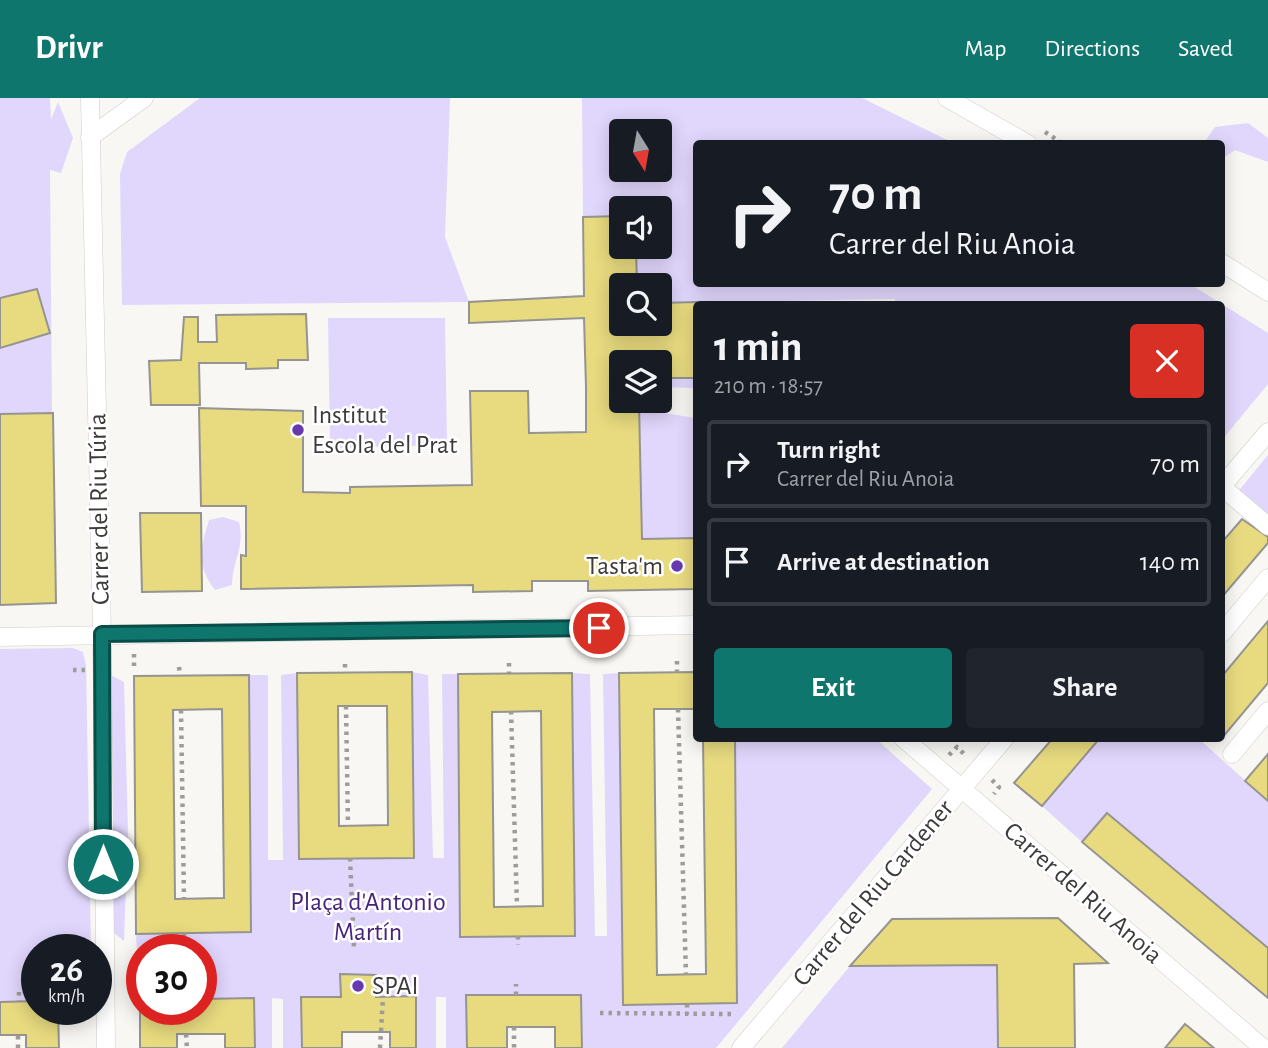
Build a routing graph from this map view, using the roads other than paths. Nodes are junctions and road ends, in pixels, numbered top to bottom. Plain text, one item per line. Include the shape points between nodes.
1 (90, 98) edge
2 (144, 98) edge
3 (947, 98) edge
4 (90, 137) junction
5 (1021, 140) edge
6 (1225, 265) edge
7 (1268, 292) edge
8 (1268, 432) edge
9 (1225, 482) edge
10 (1225, 489) edge
11 (1268, 526) edge
12 (1268, 578) edge
13 (693, 625) edge
14 (1225, 629) edge
15 (102, 634) junction
16 (0, 638) edge
17 (1268, 711) edge
18 (907, 742) edge
19 (1002, 742) edge
20 (1232, 754) dead end
21 (962, 789) junction
22 (106, 1048) edge
23 (741, 1048) edge
24 (1263, 1048) edge

1 - 4 street, Carrer del Riu Túria
2 - 4 street
3 - 5 street
4 - 15 street, Carrer del Riu Túria
6 - 7 street
8 - 9 street
10 - 11 street
12 - 14 street
13 - 15 street
15 - 16 street
15 - 22 street, Carrer del Riu Túria
17 - 20 street
18 - 21 street, Carrer del Riu Anoia
19 - 21 street, Carrer del Riu Cardener
21 - 23 street, Carrer del Riu Cardener
21 - 24 street, Carrer del Riu Anoia

